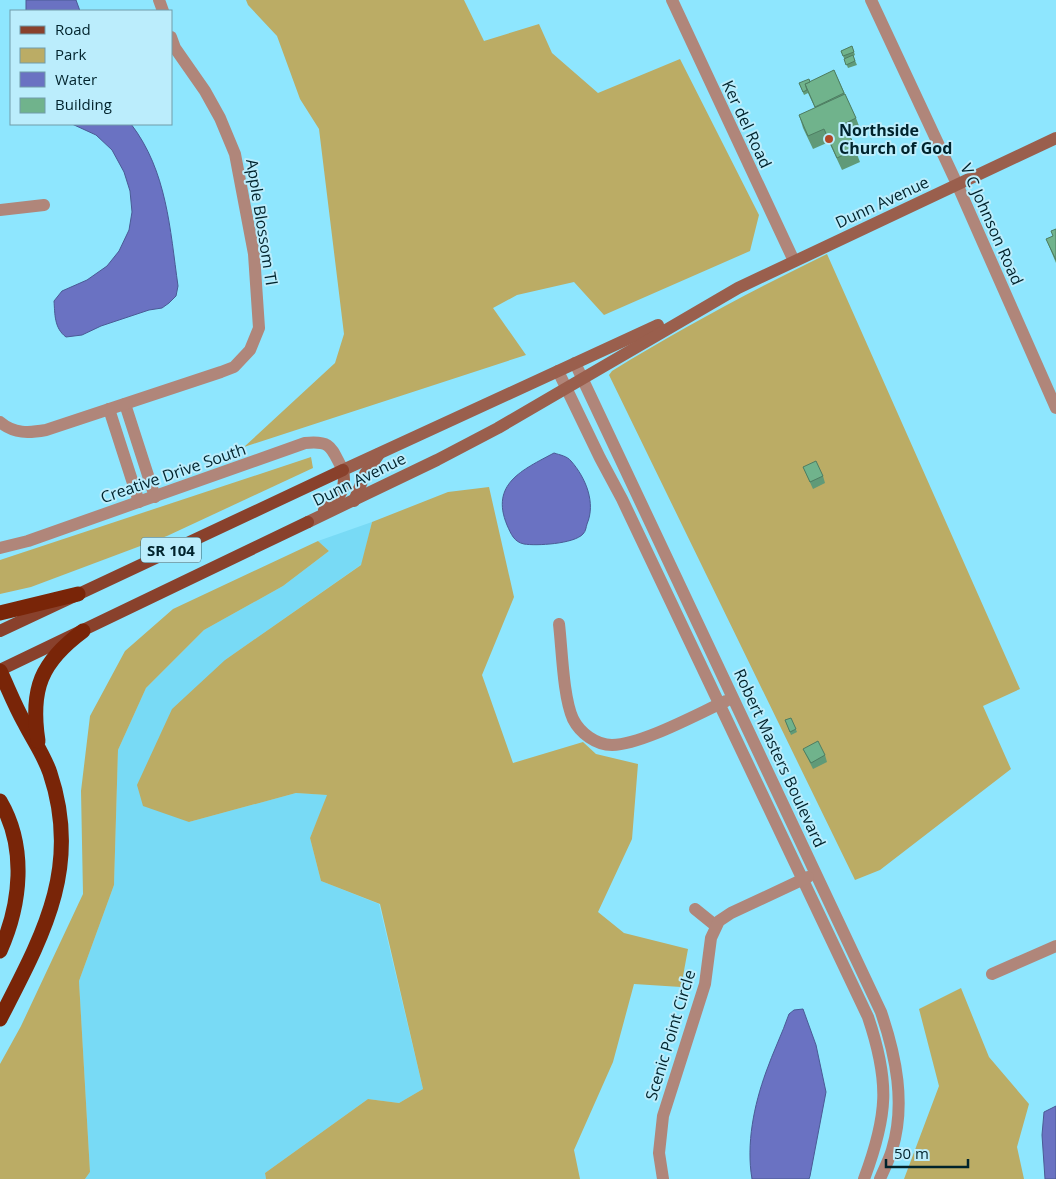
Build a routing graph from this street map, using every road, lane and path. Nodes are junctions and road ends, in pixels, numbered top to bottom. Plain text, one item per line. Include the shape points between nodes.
1 (672, 0) edge
2 (871, 0) edge
3 (172, 40) edge
4 (1056, 138) edge
5 (957, 184) junction
6 (44, 205) dead end
7 (0, 210) edge
8 (794, 261) junction
9 (722, 296) junction
10 (575, 363) junction
11 (558, 371) junction
12 (582, 378) junction
13 (566, 388) junction
14 (125, 404) junction
15 (1056, 408) edge
16 (109, 409) junction
17 (0, 422) edge
18 (379, 454) junction
19 (343, 470) junction
20 (155, 497) junction
21 (354, 501) junction
22 (139, 502) junction
23 (308, 522) junction
24 (0, 548) edge
25 (78, 594) junction
26 (0, 613) edge
27 (559, 624) dead end
28 (0, 631) edge
29 (83, 631) junction
30 (0, 670) edge
31 (733, 697) junction
32 (719, 704) junction
33 (40, 747) junction
34 (0, 801) edge
35 (816, 873) junction
36 (803, 879) junction
37 (695, 909) dead end
38 (716, 926) junction
39 (1056, 946) edge
40 (0, 951) edge
41 (992, 974) dead end
42 (0, 1019) edge
43 (663, 1179) edge
44 (864, 1179) edge
45 (880, 1179) edge

1 - 8 street, Ker del Road
2 - 5 street, V C Johnson Road
3 - 14 street, Apple Blossom Tl via 220,118 235,154 254,254 258,328 250,350 234,366
4 - 5 main road, Dunn Avenue / SR 104
5 - 8 main road, Dunn Avenue / SR 104
5 - 15 street, V C Johnson Road
6 - 7 street
8 - 9 main road, Dunn Avenue / SR 104
9 - 10 main road, Dunn Avenue / SR 104
9 - 12 main road, Dunn Avenue / SR 104
10 - 11 main road, Dunn Avenue / SR 104
10 - 12 street, Robert Masters Boulevard
11 - 13 street, Robert Masters Boulevard
11 - 18 main road, Dunn Avenue / SR 104
12 - 13 main road, Dunn Avenue / SR 104
12 - 31 street, Robert Masters Boulevard
13 - 21 main road, Dunn Avenue / SR 104 via 498,428
13 - 32 street, Robert Masters Boulevard
14 - 16 street, Apple Blossom Tl
14 - 20 street
16 - 17 street, Apple Blossom Tl via 28,433 7,428
16 - 22 street
18 - 19 main road, Dunn Avenue / SR 104
18 - 21 main road via 365,474
19 - 20 street, Creative Drive South via 327,444 306,443
19 - 23 main road via 343,491 335,502
19 - 25 main road, Dunn Avenue / SR 104
20 - 22 street, Creative Drive South
21 - 23 main road, Dunn Avenue / SR 104
22 - 24 street, Creative Drive South
23 - 29 main road, Dunn Avenue / SR 104
25 - 26 highway
25 - 28 main road, Dunn Avenue / SR 104
27 - 32 street via 568,703 577,725 596,741 611,745 632,741
29 - 30 main road, Dunn Avenue / SR 104
29 - 33 highway via 54,656 39,684 35,717
30 - 33 highway via 24,723
31 - 32 street
31 - 35 street, Robert Masters Boulevard
32 - 36 street, Robert Masters Boulevard
33 - 42 highway via 57,797 62,860 48,921
34 - 40 highway via 16,841 18,868 15,911
35 - 36 street
35 - 45 street, Robert Masters Boulevard via 882,1012 896,1061 897,1122 892,1149
36 - 38 street via 731,913
36 - 44 street, Robert Masters Boulevard via 868,1017 883,1068 882,1120
37 - 38 street
38 - 43 street, Scenic Point Circle via 710,938 705,984 663,1116 659,1153
39 - 41 street

